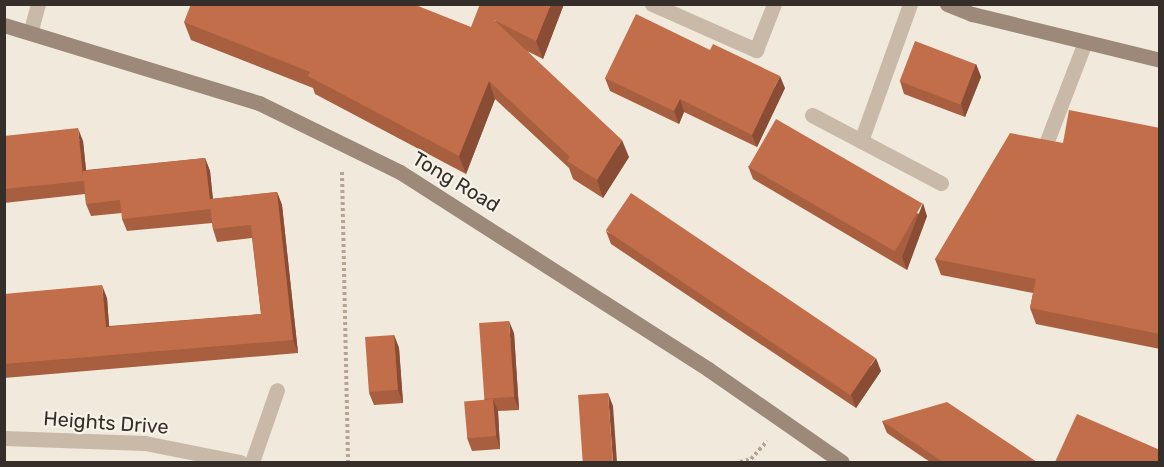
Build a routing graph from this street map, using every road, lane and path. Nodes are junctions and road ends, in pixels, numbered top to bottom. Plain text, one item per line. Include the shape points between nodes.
1 (38, 4) edge
2 (652, 4) edge
3 (774, 4) edge
4 (910, 4) edge
5 (947, 4) edge
6 (973, 9) edge
7 (4, 25) edge
8 (31, 30) junction
9 (1085, 42) junction
10 (1160, 60) edge
11 (812, 115) dead end
12 (861, 141) junction
13 (1047, 141) edge
14 (341, 143) junction
15 (941, 183) dead end
16 (277, 390) dead end
17 (783, 422) junction
18 (4, 438) edge
19 (240, 462) edge
20 (252, 462) edge
21 (348, 462) edge
22 (740, 462) edge
23 (842, 462) edge

1 - 8 street
2 - 3 street via 756,50
4 - 12 street
5 - 6 main road
6 - 9 main road
7 - 8 main road, Tong Road
8 - 14 main road, Tong Road via 258,103
9 - 10 main road
9 - 13 street
11 - 12 street
12 - 15 street
14 - 17 main road, Tong Road via 458,206
14 - 21 path
16 - 20 street
17 - 22 path via 751,459
17 - 23 main road, Tong Road
18 - 19 street, Heights Drive via 145,442

